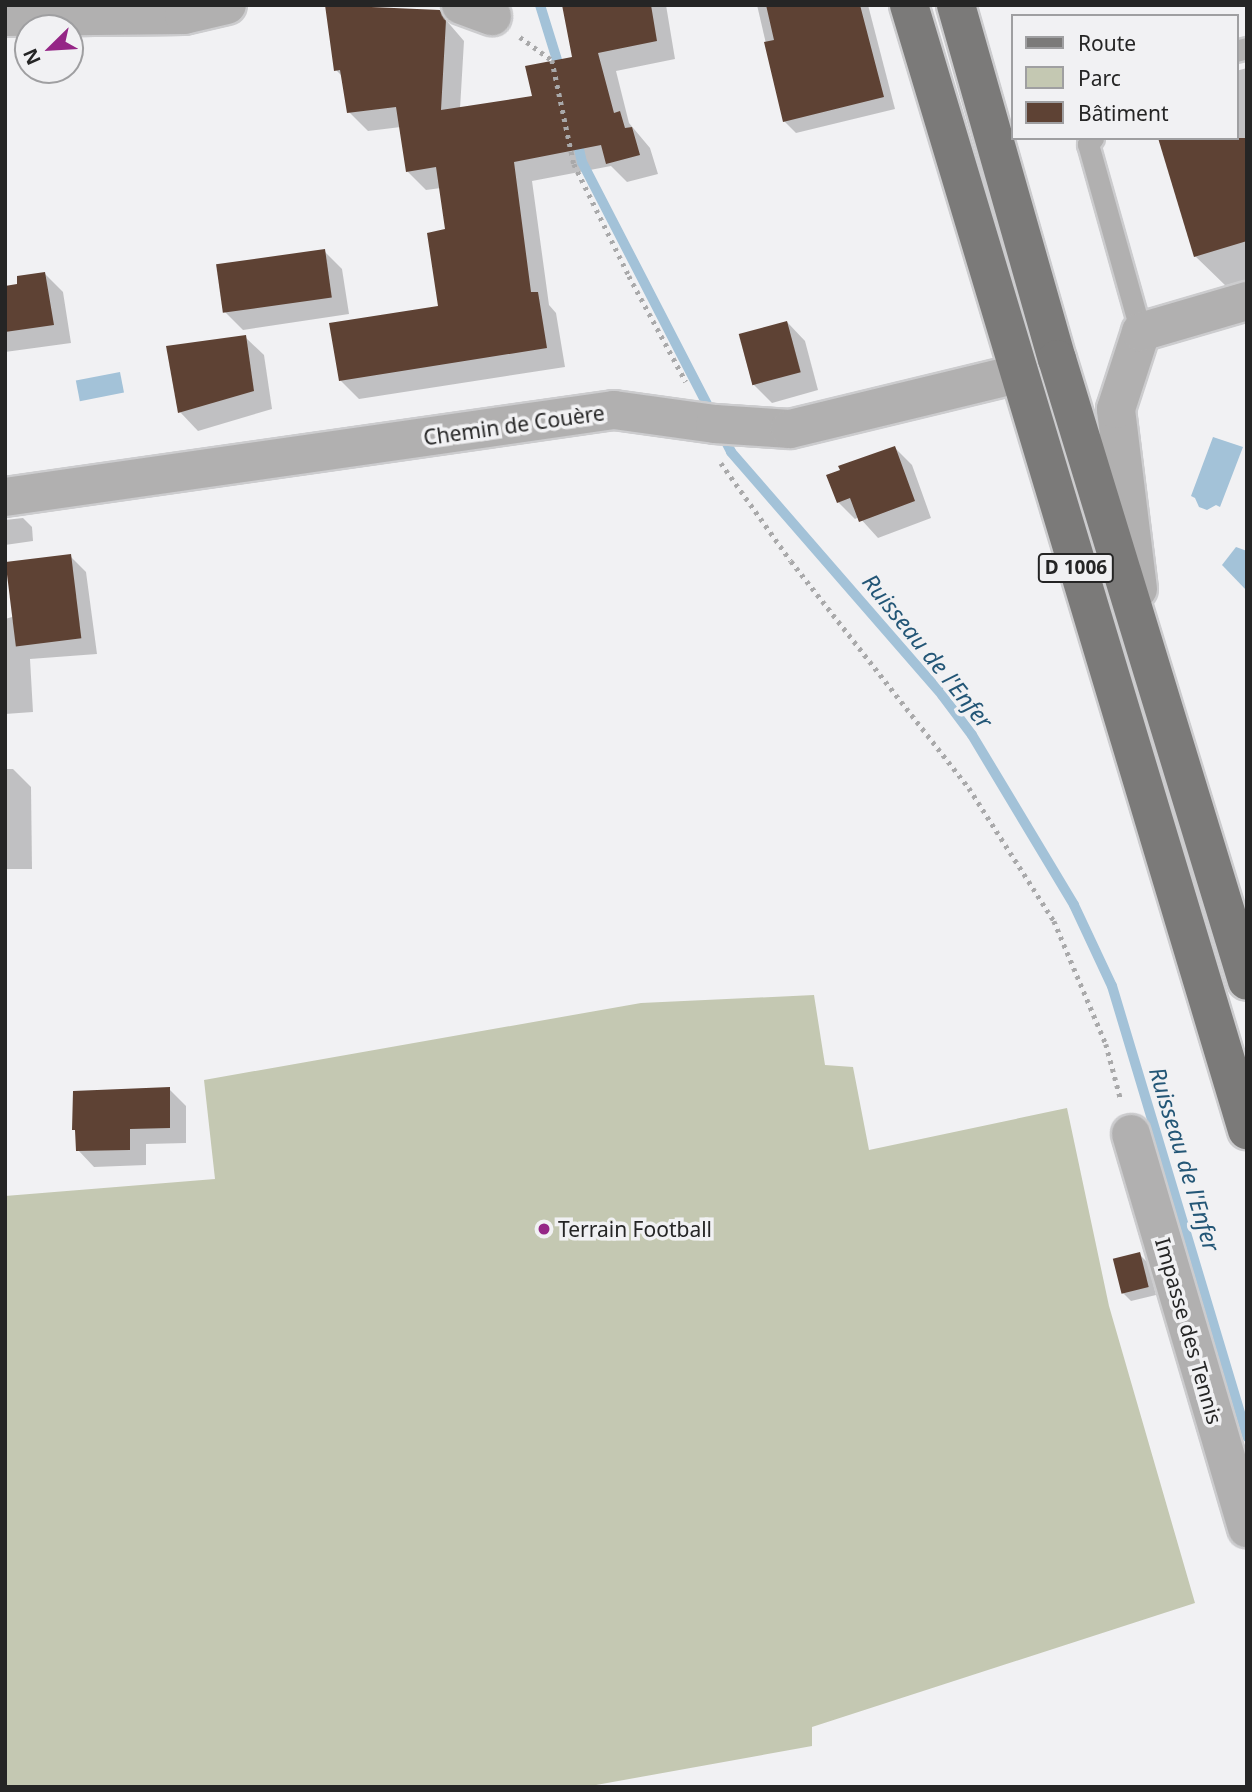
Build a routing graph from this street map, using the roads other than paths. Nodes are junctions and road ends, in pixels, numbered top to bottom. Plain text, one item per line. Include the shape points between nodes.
1 (226, 5) edge
2 (909, 5) edge
3 (956, 5) edge
4 (5, 17) edge
5 (1091, 140) edge
6 (1247, 301) edge
7 (1141, 332) junction
8 (1018, 374) junction
9 (5, 497) edge
10 (1144, 643) junction
11 (1247, 981) edge
12 (1247, 1130) edge
13 (1130, 1134) road end
14 (1247, 1528) edge

1 - 4 street via 184,15
2 - 8 main road, D 1006
3 - 10 main road, D 1006
5 - 7 lane via 1088,144
6 - 7 street
7 - 10 street via 1116,409
8 - 9 street, Chemin de Couère via 790,429 614,410
8 - 12 main road, D 1006
10 - 11 main road, D 1006
13 - 14 street, Impasse des Tennis

